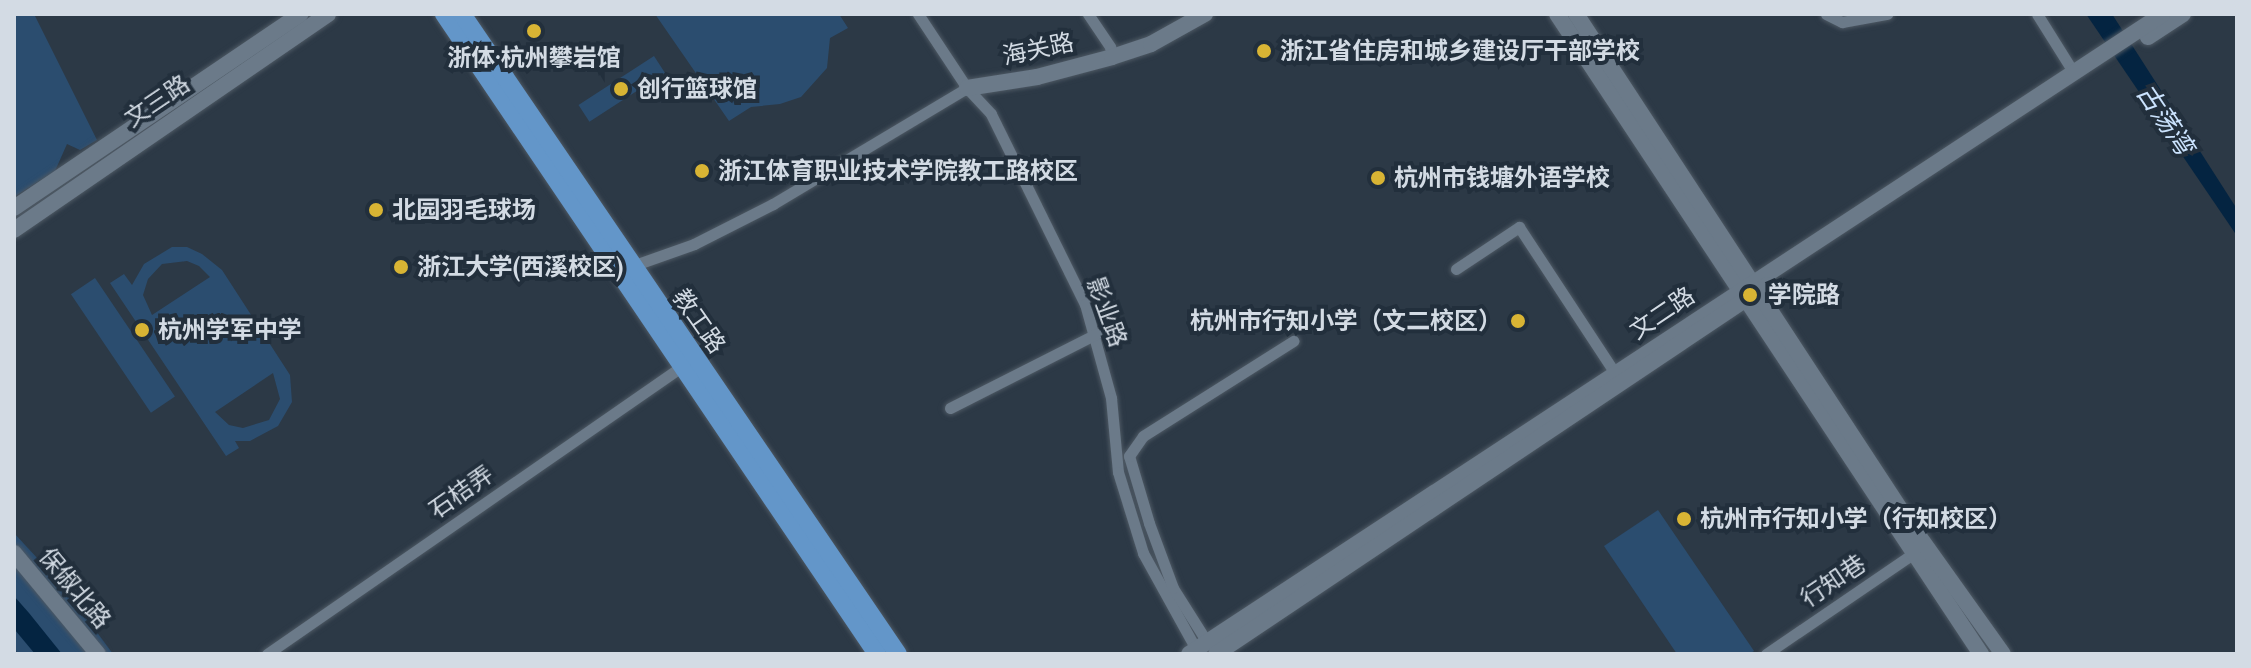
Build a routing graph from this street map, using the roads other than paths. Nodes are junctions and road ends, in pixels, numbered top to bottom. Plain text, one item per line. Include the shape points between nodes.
1 (301, 14) edge
2 (328, 14) edge
3 (444, 14) edge
4 (462, 14) edge
5 (918, 14) edge
6 (1088, 14) edge
7 (1205, 14) edge
8 (1557, 14) edge
9 (1576, 14) edge
10 (1826, 14) edge
11 (1887, 14) edge
12 (2037, 14) edge
13 (2163, 14) edge
14 (2183, 14) edge
15 (2134, 40) junction
16 (1112, 57) junction
17 (2108, 57) junction
18 (2074, 73) junction
19 (967, 88) junction
20 (14, 208) edge
21 (14, 230) edge
22 (632, 266) junction
23 (1456, 269) dead end
24 (1749, 290) junction
25 (1096, 334) junction
26 (1293, 341) dead end
27 (681, 367) junction
28 (1615, 373) junction
29 (950, 408) dead end
30 (1920, 549) junction
31 (14, 553) edge
32 (1202, 650) edge
33 (98, 654) edge
34 (267, 654) edge
35 (877, 654) edge
36 (898, 654) edge
37 (1766, 654) edge
38 (1981, 654) edge
39 (2003, 654) edge

1 - 20 main road, 文三路
2 - 21 main road, 文三路
3 - 27 main road, 教工路
4 - 22 main road, 教工路
5 - 19 street, 影业路
6 - 16 street
7 - 16 main road, 海关路 via 1151,44
8 - 24 main road
9 - 24 main road
10 - 11 street via 1842,22
12 - 18 street
13 - 15 main road, 文二路
14 - 15 main road, 文二路
15 - 17 main road, 文二路
16 - 19 main road, 海关路
17 - 18 main road, 文二路
17 - 24 main road, 文二路
18 - 24 main road, 文二路
19 - 22 street via 773,204 694,244
19 - 25 street, 影业路 via 991,114
22 - 36 main road, 教工路
23 - 28 street via 1519,227
24 - 28 main road, 文二路
24 - 30 main road
24 - 32 main road, 文二路
25 - 29 street
25 - 32 street, 影业路 via 1111,398 1118,472 1143,553
26 - 32 street via 1143,436 1129,456 1173,588
27 - 34 street, 石桔弄
27 - 35 main road, 教工路
28 - 32 main road, 文二路
30 - 37 street, 行知巷
30 - 38 main road
30 - 39 main road
31 - 33 main road, 保俶北路

